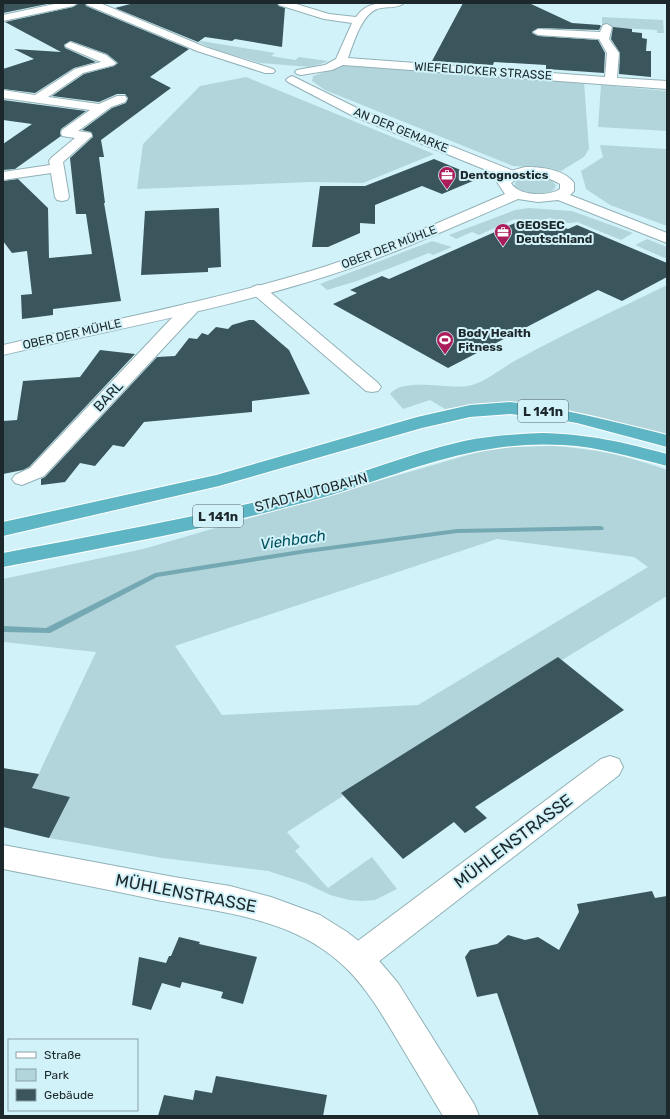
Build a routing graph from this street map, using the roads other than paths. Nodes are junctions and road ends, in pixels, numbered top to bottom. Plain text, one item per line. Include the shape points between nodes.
1 (73, 3) edge
2 (90, 3) edge
3 (283, 3) edge
4 (400, 3) edge
5 (369, 5) edge
6 (3, 18) edge
7 (359, 21) junction
8 (538, 32) dead end
9 (70, 45) dead end
10 (341, 61) junction
11 (287, 75) junction
12 (612, 81) junction
13 (667, 85) edge
14 (3, 94) edge
15 (37, 99) junction
16 (121, 99) dead end
17 (101, 108) junction
18 (57, 168) junction
19 (511, 175) junction
20 (3, 176) edge
21 (516, 194) junction
22 (559, 196) junction
23 (62, 197) dead end
24 (667, 238) edge
25 (258, 290) junction
26 (191, 308) junction
27 (3, 350) edge
28 (372, 387) dead end
29 (667, 441) edge
30 (667, 460) edge
31 (22, 479) dead end
32 (3, 529) edge
33 (3, 560) edge
34 (610, 767) dead end
35 (3, 857) edge
36 (358, 959) junction
37 (462, 1116) edge

1 - 6 street
2 - 11 street, WIEFELDICKER STRASSE via 201,49 269,72
3 - 7 street via 328,17
4 - 5 street
5 - 7 street
7 - 10 street
8 - 12 street via 606,32 604,39 613,53
9 - 15 street via 102,57 110,63 79,71
10 - 11 street, WIEFELDICKER STRASSE via 328,68
10 - 12 street, WIEFELDICKER STRASSE
11 - 19 street, AN DER GEMARKE via 357,113
12 - 13 street, WIEFELDICKER STRASSE
14 - 15 street
15 - 17 street
16 - 17 street
17 - 18 street via 68,133 86,136 56,161
18 - 20 street
18 - 23 street
19 - 21 street via 504,182 505,186
19 - 22 street via 530,172 557,176 567,183 568,187 567,191
21 - 22 street via 538,198
21 - 25 street, OBER DER MÜHLE via 420,236 321,272
22 - 24 street
25 - 26 street, OBER DER MÜHLE
25 - 28 street
26 - 27 street, OBER DER MÜHLE
26 - 31 street, BARL via 37,472
29 - 32 highway, L 141n via 578,418 530,409 470,411 219,480
30 - 33 highway, STADTAUTOBAHN / L 141n via 606,444 561,440 514,440 437,454 300,497 192,522
34 - 36 street, MÜHLENSTRASSE
35 - 36 street, MÜHLENSTRASSE via 230,899 271,910 308,925
36 - 37 street, MÜHLENSTRASSE via 387,994

